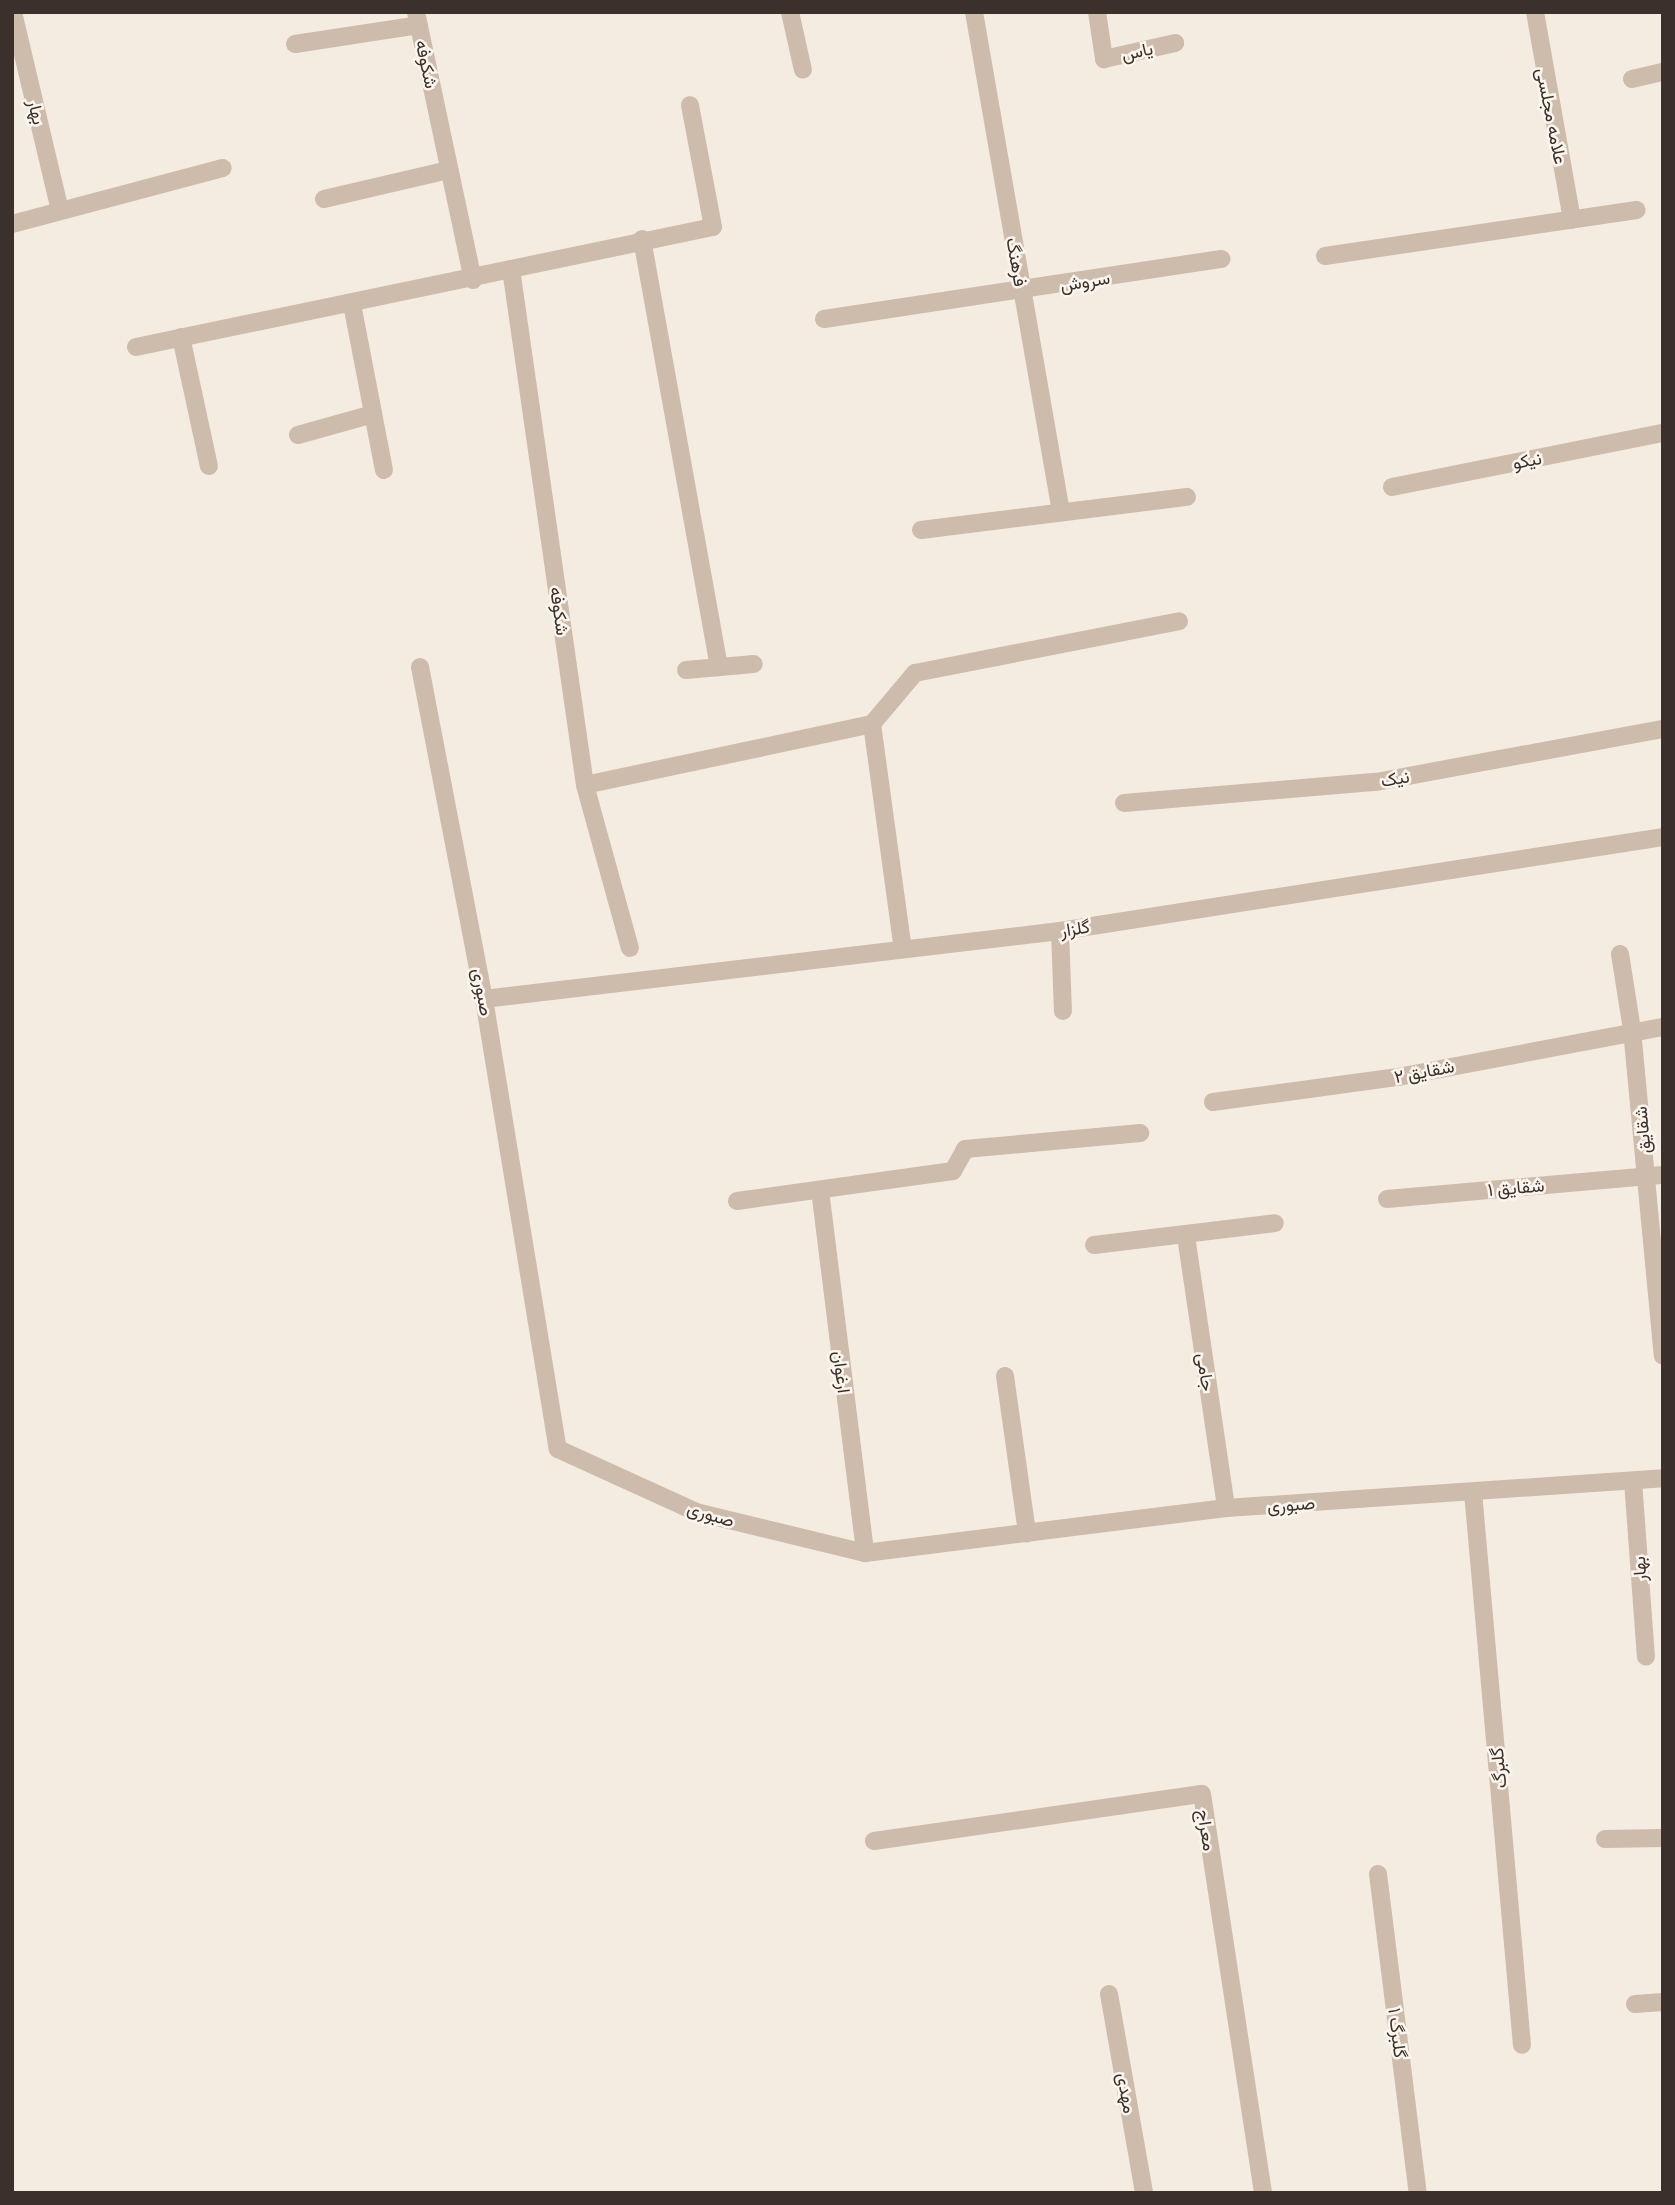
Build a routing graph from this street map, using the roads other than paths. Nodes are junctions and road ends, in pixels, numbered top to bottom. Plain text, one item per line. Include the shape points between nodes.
1 (13, 12) edge
2 (790, 12) edge
3 (974, 12) edge
4 (1097, 12) edge
5 (1535, 12) edge
6 (418, 19) edge
7 (1175, 43) dead end
8 (295, 44) dead end
9 (803, 70) dead end
10 (1663, 72) edge
11 (1632, 79) dead end
12 (690, 105) dead end
13 (223, 169) dead end
14 (449, 170) junction
15 (324, 199) dead end
16 (1637, 210) dead end
17 (60, 211) junction
18 (1572, 220) junction
19 (12, 224) edge
20 (642, 239) junction
21 (1325, 256) dead end
22 (1222, 259) dead end
23 (511, 269) junction
24 (473, 280) junction
25 (1022, 290) junction
26 (352, 304) junction
27 (824, 319) dead end
28 (181, 337) junction
29 (135, 347) dead end
30 (373, 414) junction
31 (1663, 433) edge
32 (298, 435) dead end
33 (209, 466) dead end
34 (384, 470) dead end
35 (1392, 487) dead end
36 (1187, 497) dead end
37 (1061, 512) junction
38 (921, 530) dead end
39 (1179, 621) dead end
40 (754, 664) dead end
41 (420, 667) dead end
42 (719, 667) junction
43 (686, 670) dead end
44 (872, 724) junction
45 (1663, 729) edge
46 (584, 785) junction
47 (1124, 803) dead end
48 (1663, 837) edge
49 (1060, 931) junction
50 (630, 948) dead end
51 (903, 949) junction
52 (1620, 954) dead end
53 (485, 999) junction
54 (1063, 1011) dead end
55 (1663, 1027) edge
56 (1632, 1030) junction
57 (1213, 1102) dead end
58 (1140, 1133) dead end
59 (1654, 1175) edge
60 (820, 1190) junction
61 (1387, 1199) dead end
62 (737, 1201) dead end
63 (1275, 1223) dead end
64 (1186, 1236) junction
65 (1094, 1245) dead end
66 (1663, 1356) edge
67 (1005, 1376) dead end
68 (1663, 1478) edge
69 (1633, 1480) junction
70 (1473, 1492) junction
71 (1226, 1508) junction
72 (1027, 1533) junction
73 (865, 1553) junction
74 (1646, 1657) dead end
75 (1663, 1838) edge
76 (1605, 1839) dead end
77 (874, 1841) dead end
78 (1378, 1874) dead end
79 (1109, 1994) dead end
80 (1663, 2003) edge
81 (1635, 2004) dead end
82 (1522, 2045) dead end
83 (1144, 2193) edge
84 (1263, 2193) edge
85 (1418, 2193) edge

1 - 17 street, بهار
2 - 9 street
3 - 25 street, فرهنگ
4 - 7 street, یاس via 1104,59
5 - 18 street, علامه مجلسی
6 - 8 street
6 - 14 street, شکوفه
10 - 11 street
12 - 20 street via 713,227
13 - 17 street
14 - 15 street
14 - 24 street, شکوفه
16 - 18 street
17 - 19 street
18 - 21 street
20 - 23 street
20 - 42 street
22 - 25 street, سروش
23 - 24 street
23 - 46 street, شکوفه
24 - 26 street
25 - 27 street, سروش
25 - 37 street, فرهنگ
26 - 28 street
26 - 30 street
28 - 29 street
28 - 33 street
30 - 32 street
30 - 34 street
31 - 35 street, نیکو
36 - 37 street
37 - 38 street
39 - 44 street via 915,673
40 - 42 street
41 - 53 street, صبوری
42 - 43 street
44 - 46 street
44 - 51 street
45 - 47 street, نیک via 1376,782
46 - 50 street, شکوفه
48 - 49 street, گلزار
49 - 51 street, گلزار
49 - 54 street
51 - 53 street, گلزار
52 - 56 street, شقایق
53 - 73 street, صبوری via 558,1449 696,1512
55 - 56 street, شقایق ۲
56 - 57 street, شقایق ۲ via 1398,1077
56 - 59 street, شقایق
58 - 60 street via 965,1149 953,1171
59 - 61 street, شقایق ۱
59 - 66 street, شقایق
60 - 62 street
60 - 73 street, ارغوان
63 - 64 street
64 - 65 street
64 - 71 street, جامی
67 - 72 street
68 - 69 street, صبوری
69 - 70 street, صبوری
69 - 74 street, بهار
70 - 71 street, صبوری
70 - 82 street, گلبرگ
71 - 72 street, صبوری
72 - 73 street, صبوری
75 - 76 street
77 - 84 street, معراج via 1202,1794
78 - 85 street, گلبرگ ۱
79 - 83 street, مهدی
80 - 81 street

